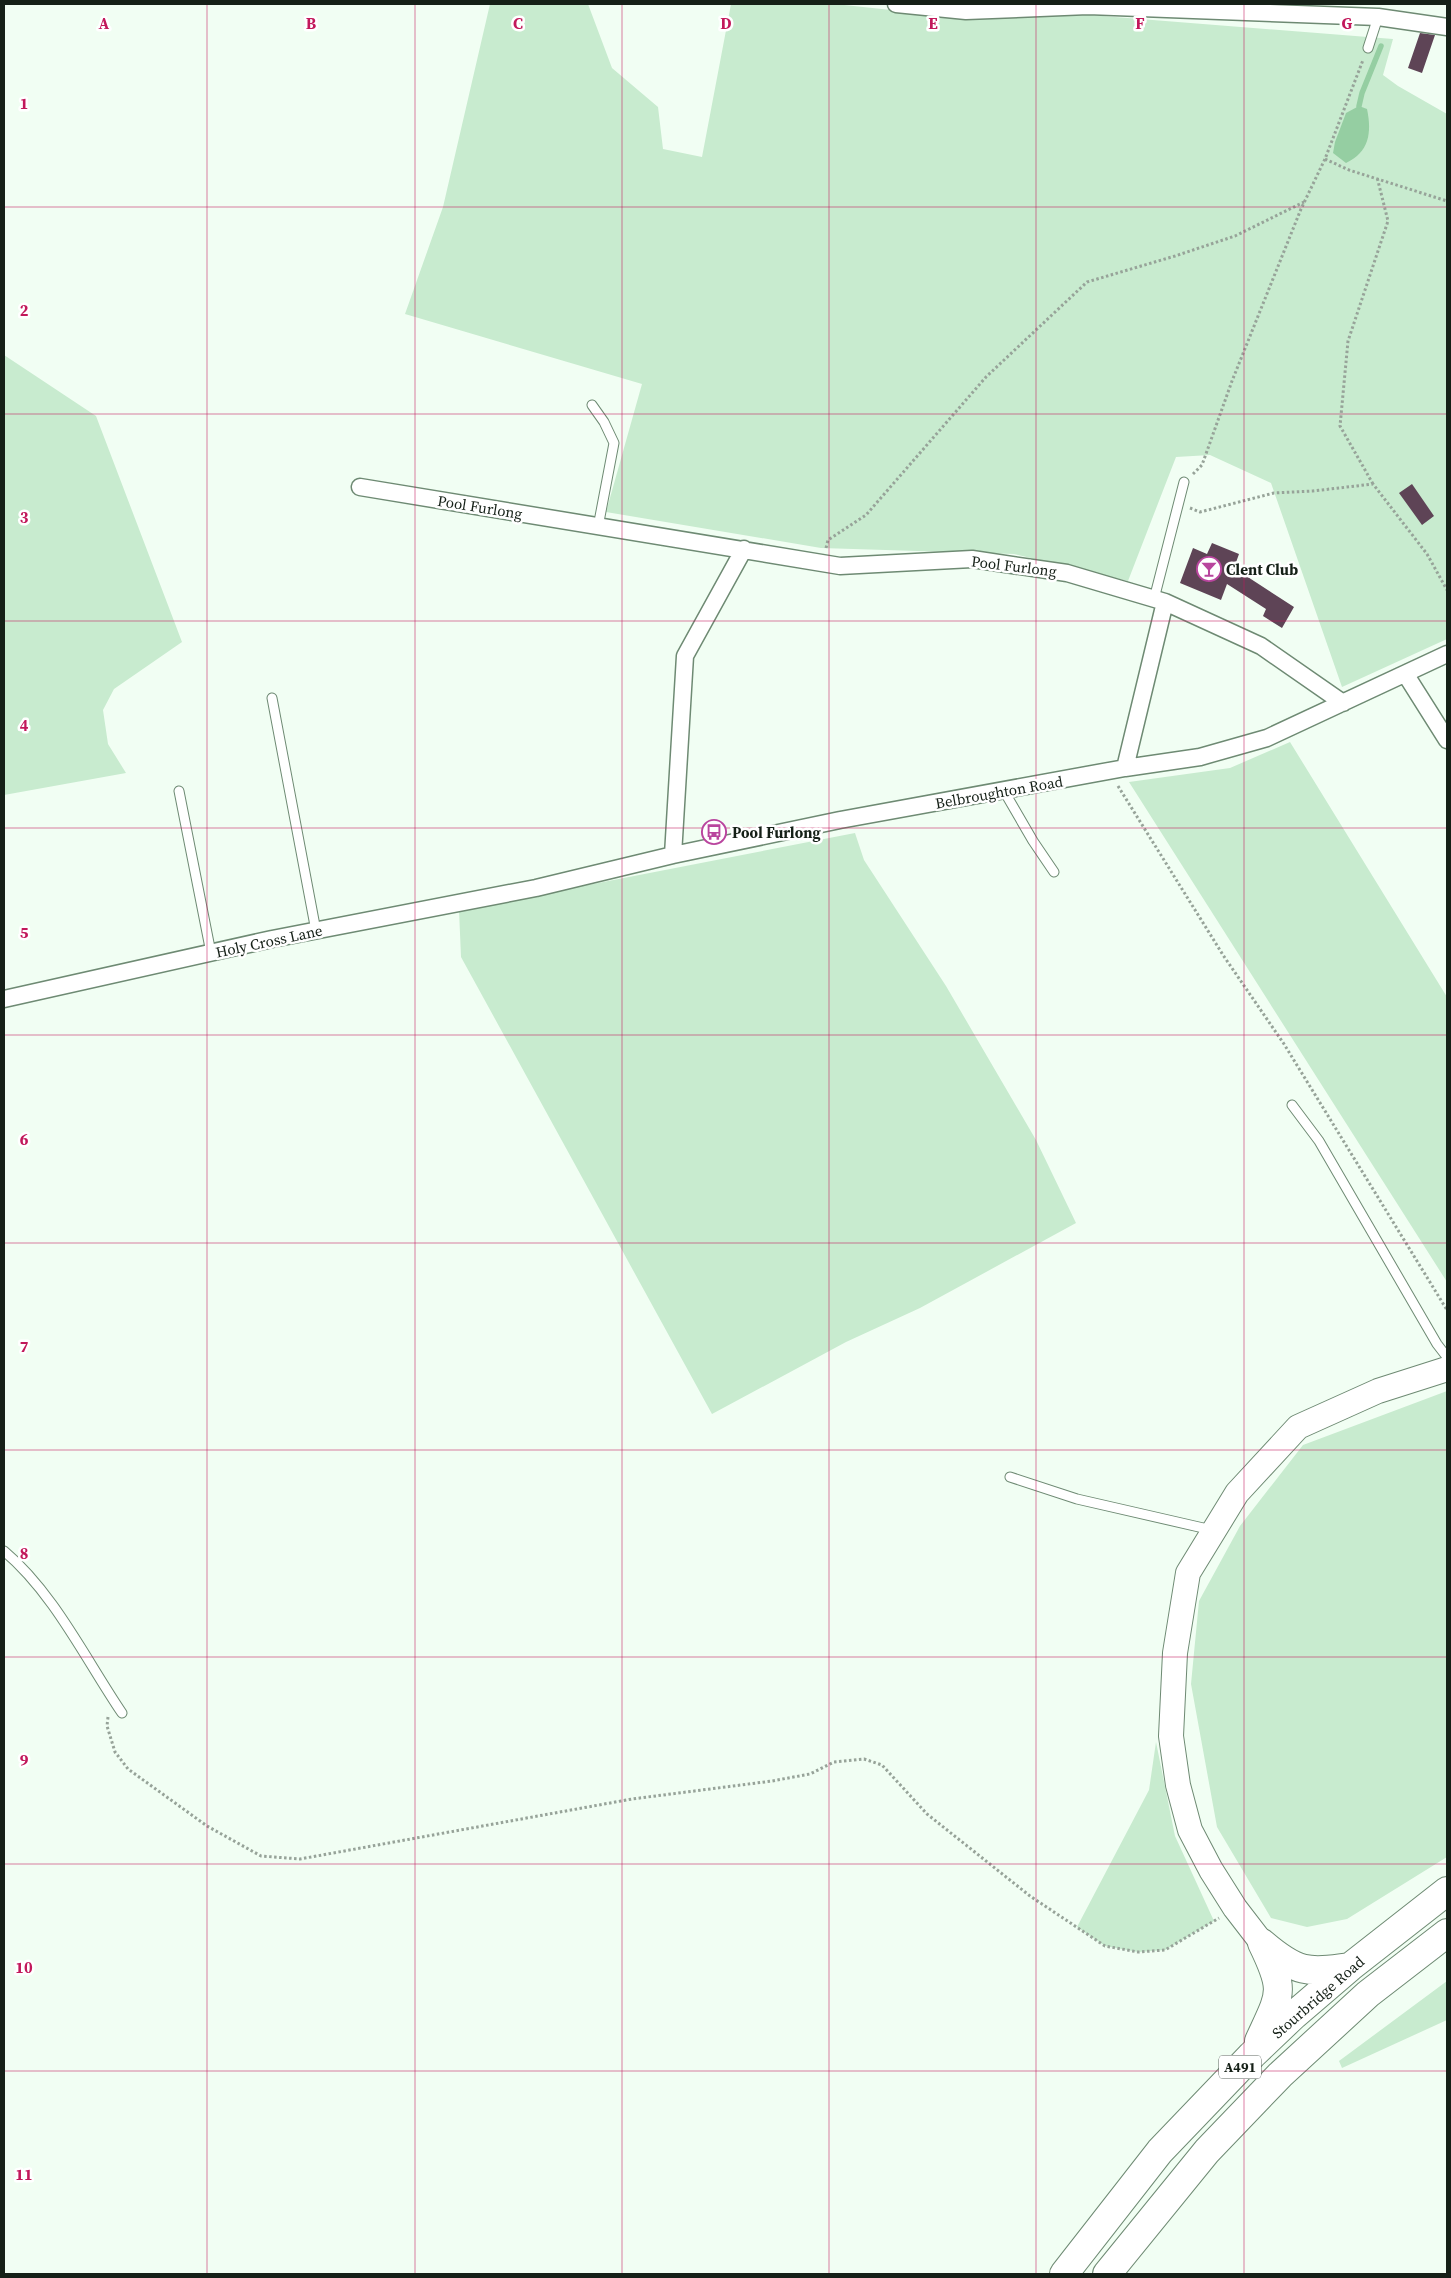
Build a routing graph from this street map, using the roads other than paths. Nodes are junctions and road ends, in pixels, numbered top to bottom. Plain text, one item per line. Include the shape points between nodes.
1 (896, 4) edge
2 (1375, 10) edge
3 (1447, 27) edge
4 (1368, 48) road end
5 (592, 405) dead end
6 (1184, 482) road end
7 (360, 487) dead end
8 (598, 527) junction
9 (744, 550) junction
10 (1160, 600) junction
11 (1447, 654) edge
12 (1406, 675) junction
13 (272, 698) dead end
14 (1343, 703) junction
15 (1447, 740) edge
16 (1118, 770) junction
17 (178, 791) dead end
18 (1004, 791) junction
19 (673, 855) junction
20 (1054, 872) dead end
21 (536, 888) joint
22 (316, 931) junction
23 (211, 953) junction
24 (4, 1000) edge
25 (1292, 1105) dead end
26 (1447, 1357) edge
27 (1447, 1369) edge
28 (1010, 1477) dead end
29 (1214, 1530) junction
30 (4, 1551) edge
31 (122, 1714) dead end
32 (1447, 1891) edge
33 (1447, 1933) edge
34 (1262, 1943) junction
35 (1350, 1967) junction
36 (1252, 2056) junction
37 (1064, 2274) edge
38 (1107, 2274) edge

1 - 2 street via 966,11 1088,6
2 - 3 street
2 - 4 lane
5 - 8 lane via 614,443
6 - 10 lane
7 - 8 street, Pool Furlong
8 - 9 street, Pool Furlong
9 - 10 street, Pool Furlong via 840,566 972,559 1067,573
9 - 19 street via 685,656
10 - 14 street, Pool Furlong via 1261,646
10 - 16 street
11 - 12 street, Belbroughton Road
12 - 14 street, Belbroughton Road
12 - 15 street
13 - 22 lane
14 - 16 street, Belbroughton Road via 1267,738 1200,757
16 - 18 street, Belbroughton Road
17 - 23 lane
18 - 19 street, Belbroughton Road via 840,820
18 - 20 lane
19 - 21 street, Belbroughton Road
21 - 22 street, Holy Cross Lane
22 - 23 street, Holy Cross Lane
23 - 24 street, Holy Cross Lane
25 - 26 lane via 1319,1141
27 - 29 street via 1378,1391 1298,1427 1237,1493
28 - 29 lane via 1077,1499
29 - 34 street via 1188,1573 1175,1653 1171,1736 1178,1785 1190,1830 1210,1870
30 - 31 lane via 28,1576 71,1633
32 - 35 highway, Stourbridge Road / A491
33 - 38 highway, Stourbridge Road / A491 via 1368,1994 1280,2075 1207,2151
34 - 35 highway via 1281,1959 1314,1972
34 - 36 highway via 1275,1968 1279,1985 1277,2002
35 - 36 highway, Stourbridge Road / A491
36 - 37 highway, Stourbridge Road / A491 via 1160,2151

